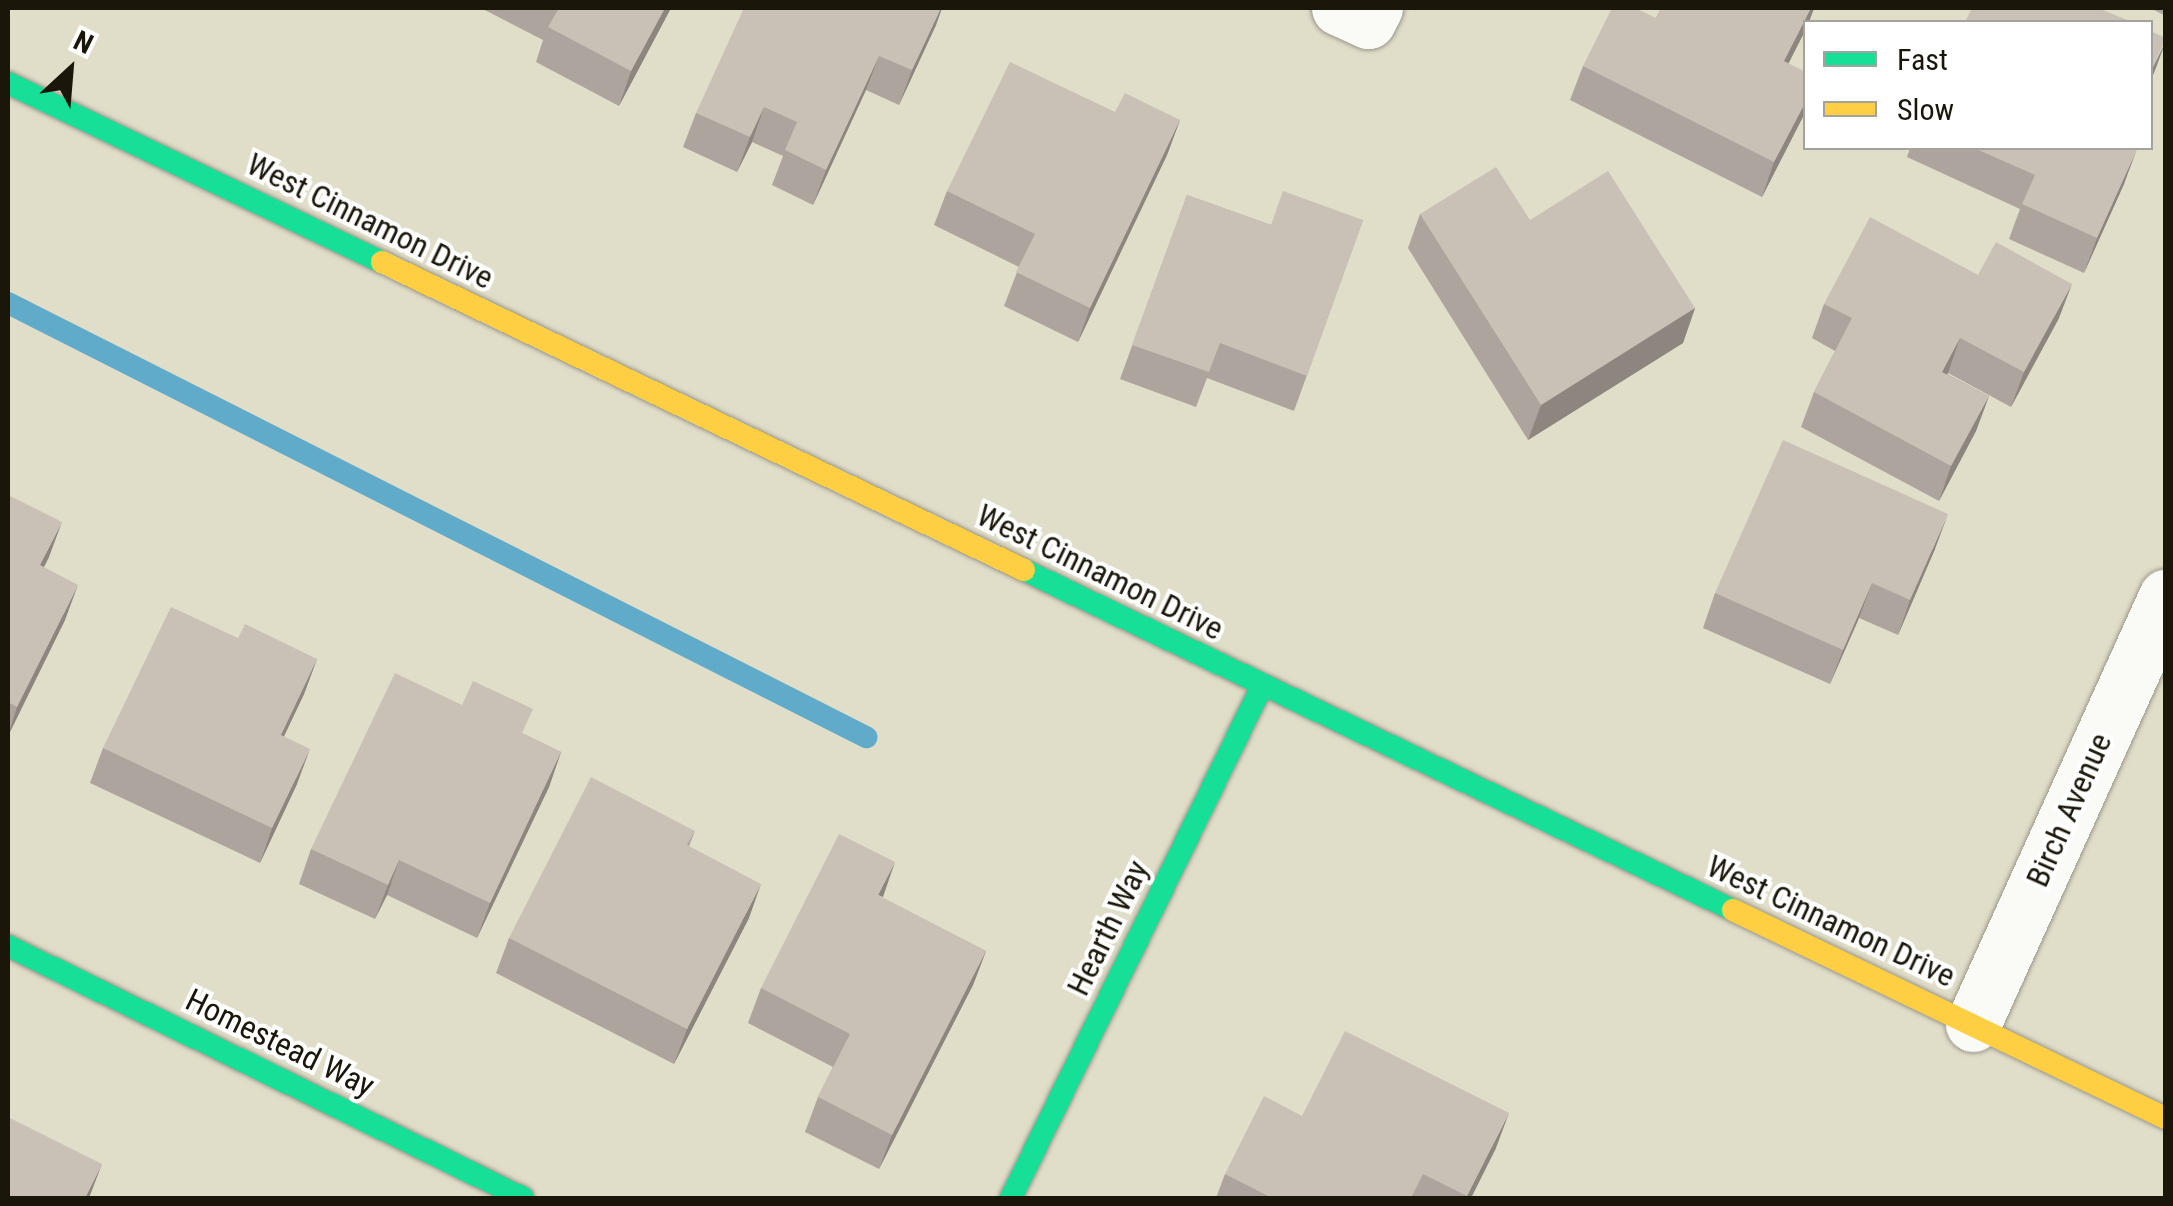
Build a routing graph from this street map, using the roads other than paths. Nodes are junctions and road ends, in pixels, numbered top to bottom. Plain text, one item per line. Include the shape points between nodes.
1 (8, 83) edge
2 (2166, 596) edge
3 (1262, 686) junction
4 (8, 946) edge
5 (1973, 1024) junction
6 (2166, 1118) edge
7 (523, 1198) edge
8 (1011, 1198) edge

1 - 3 main road, West Cinnamon Drive
2 - 5 street, Birch Avenue
3 - 5 main road, West Cinnamon Drive
3 - 8 main road, Hearth Way
4 - 7 main road, Homestead Way
5 - 6 main road, West Cinnamon Drive

